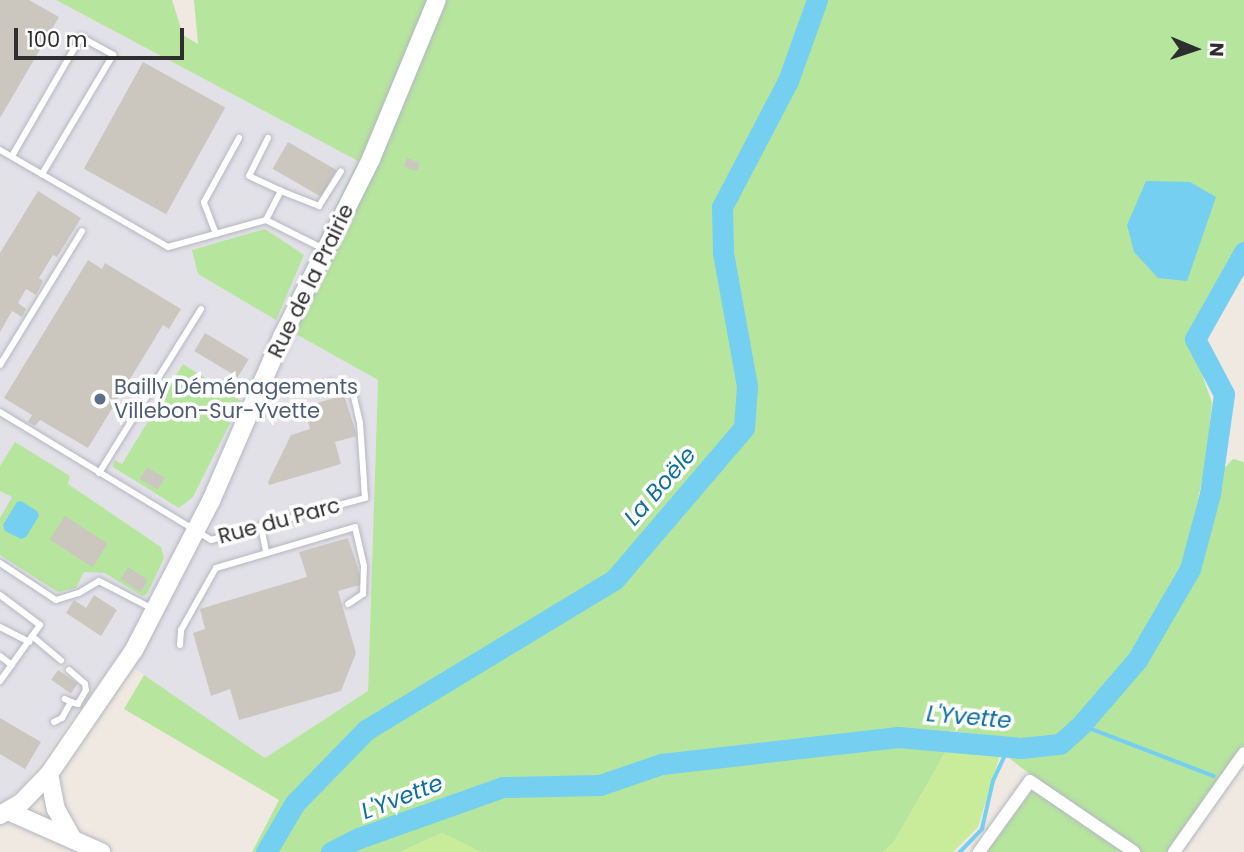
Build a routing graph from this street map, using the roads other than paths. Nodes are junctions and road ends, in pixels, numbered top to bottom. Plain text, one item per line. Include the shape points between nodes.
1 (437, 0) edge
2 (239, 138) dead end
3 (268, 138) dead end
4 (0, 150) edge
5 (12, 156) junction
6 (341, 171) dead end
7 (42, 174) junction
8 (281, 191) junction
9 (266, 220) junction
10 (82, 231) dead end
11 (216, 234) junction
12 (324, 249) junction
13 (201, 309) dead end
14 (0, 365) edge
15 (315, 388) dead end
16 (0, 412) edge
17 (99, 473) junction
18 (261, 526) junction
19 (195, 533) junction
20 (266, 552) junction
21 (0, 563) edge
22 (0, 595) edge
23 (348, 604) dead end
24 (155, 610) junction
25 (0, 627) edge
26 (30, 639) junction
27 (180, 645) dead end
28 (0, 656) edge
29 (61, 660) dead end
30 (12, 664) junction
31 (69, 670) dead end
32 (0, 681) edge
33 (54, 722) dead end
34 (1244, 753) edge
35 (50, 774) junction
36 (4, 813) edge
37 (72, 838) junction
38 (101, 852) edge
39 (979, 852) edge
40 (1134, 852) edge
41 (1174, 852) edge

1 - 12 street, Rue de la Prairie via 371,159
2 - 11 lane via 204,202
3 - 8 lane via 249,176
4 - 5 lane
5 - 7 lane
5 - 7 lane via 81,37 113,55
6 - 8 lane via 319,206
7 - 11 lane via 167,247
8 - 9 lane
9 - 11 lane
9 - 12 lane
10 - 14 lane
12 - 19 street, Rue de la Prairie
13 - 17 lane
15 - 18 lane, Rue du Parc via 330,383 353,392 365,498
16 - 17 lane
17 - 19 lane
18 - 19 lane, Rue du Parc via 211,541
18 - 20 lane
19 - 24 street, Rue de la Prairie
20 - 23 lane via 355,527 365,566 363,594
20 - 27 lane via 216,568 181,630
21 - 24 lane via 56,600 99,581
22 - 26 lane via 40,625
24 - 35 street, Rue de la Prairie via 134,650
25 - 26 lane
26 - 29 lane
26 - 30 lane
28 - 30 lane
30 - 32 lane
31 - 33 lane via 86,690 78,704 68,701 62,718
34 - 41 street
35 - 36 street, Rue de la Prairie
35 - 37 street via 56,809
36 - 37 street
37 - 38 street
39 - 40 street via 1030,781

